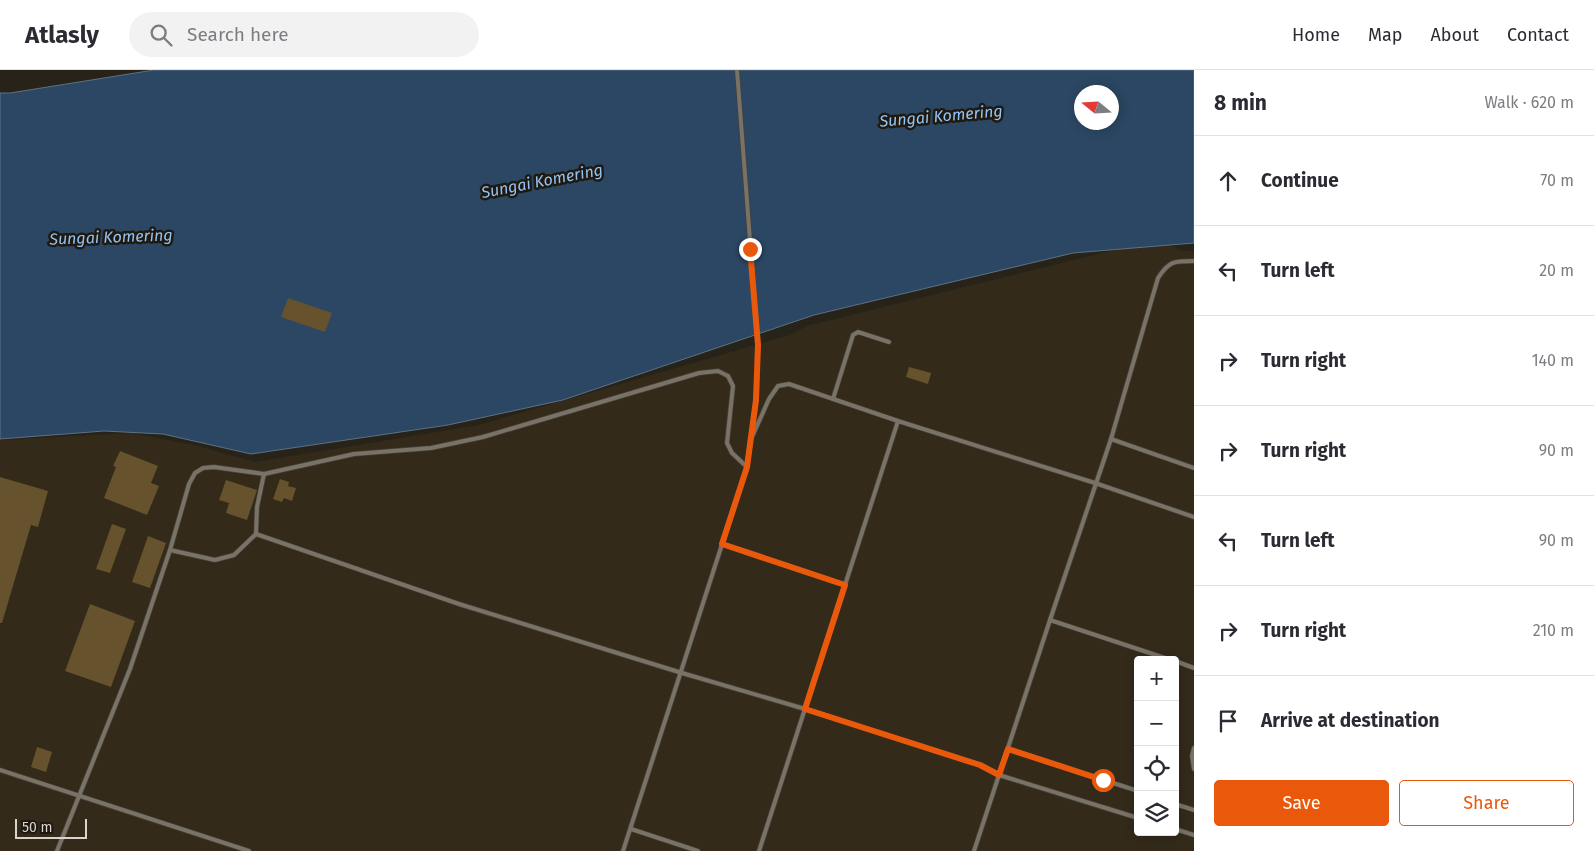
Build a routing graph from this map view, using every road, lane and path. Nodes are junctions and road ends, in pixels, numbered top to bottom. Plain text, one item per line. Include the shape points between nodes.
1 (737, 70) edge
2 (1194, 261) edge
3 (889, 342) dead end
4 (833, 400) junction
5 (898, 421) junction
6 (1111, 439) junction
7 (751, 441) junction
8 (747, 467) junction
9 (1194, 468) edge
10 (264, 474) junction
11 (1095, 483) junction
12 (1194, 517) edge
13 (256, 534) junction
14 (722, 544) junction
15 (170, 550) junction
16 (845, 585) junction
17 (1050, 620) junction
18 (1159, 656) edge
19 (1179, 662) edge
20 (1194, 668) edge
21 (682, 673) junction
22 (805, 709) junction
23 (1194, 748) edge
24 (1008, 749) junction
25 (1194, 769) edge
26 (0, 770) edge
27 (999, 775) junction
28 (1135, 791) edge
29 (78, 796) junction
30 (1179, 805) edge
31 (1194, 810) edge
32 (1134, 817) edge
33 (630, 829) junction
34 (1179, 831) edge
35 (1194, 835) edge
36 (57, 851) edge
37 (249, 851) edge
38 (624, 851) edge
39 (698, 851) edge
40 (759, 851) edge
41 (974, 851) edge

1 - 7 lane via 758,345
2 - 6 lane via 1167,265 1158,278
3 - 4 lane via 858,332 853,335
4 - 5 lane
4 - 7 lane via 789,384 778,386
5 - 11 lane
5 - 16 lane
6 - 9 lane
6 - 11 lane
7 - 8 lane
8 - 10 lane via 732,453 727,443 733,386 728,376 718,371 699,373 483,437 431,448 354,454
8 - 14 lane
10 - 13 lane via 257,507
10 - 15 lane via 214,466 195,473
11 - 12 lane
11 - 17 lane
13 - 15 lane via 234,555 215,560
13 - 21 lane via 459,604
14 - 16 lane
14 - 21 lane
15 - 29 lane via 130,670
16 - 22 lane
17 - 18 lane
17 - 24 lane
19 - 20 lane
21 - 22 lane
21 - 33 lane
22 - 27 lane via 980,765
22 - 40 lane
23 - 25 lane
24 - 27 lane
24 - 28 lane
26 - 29 lane
27 - 32 lane
27 - 41 lane
29 - 36 lane
29 - 37 lane
30 - 31 lane
33 - 38 lane
33 - 39 lane
34 - 35 lane

